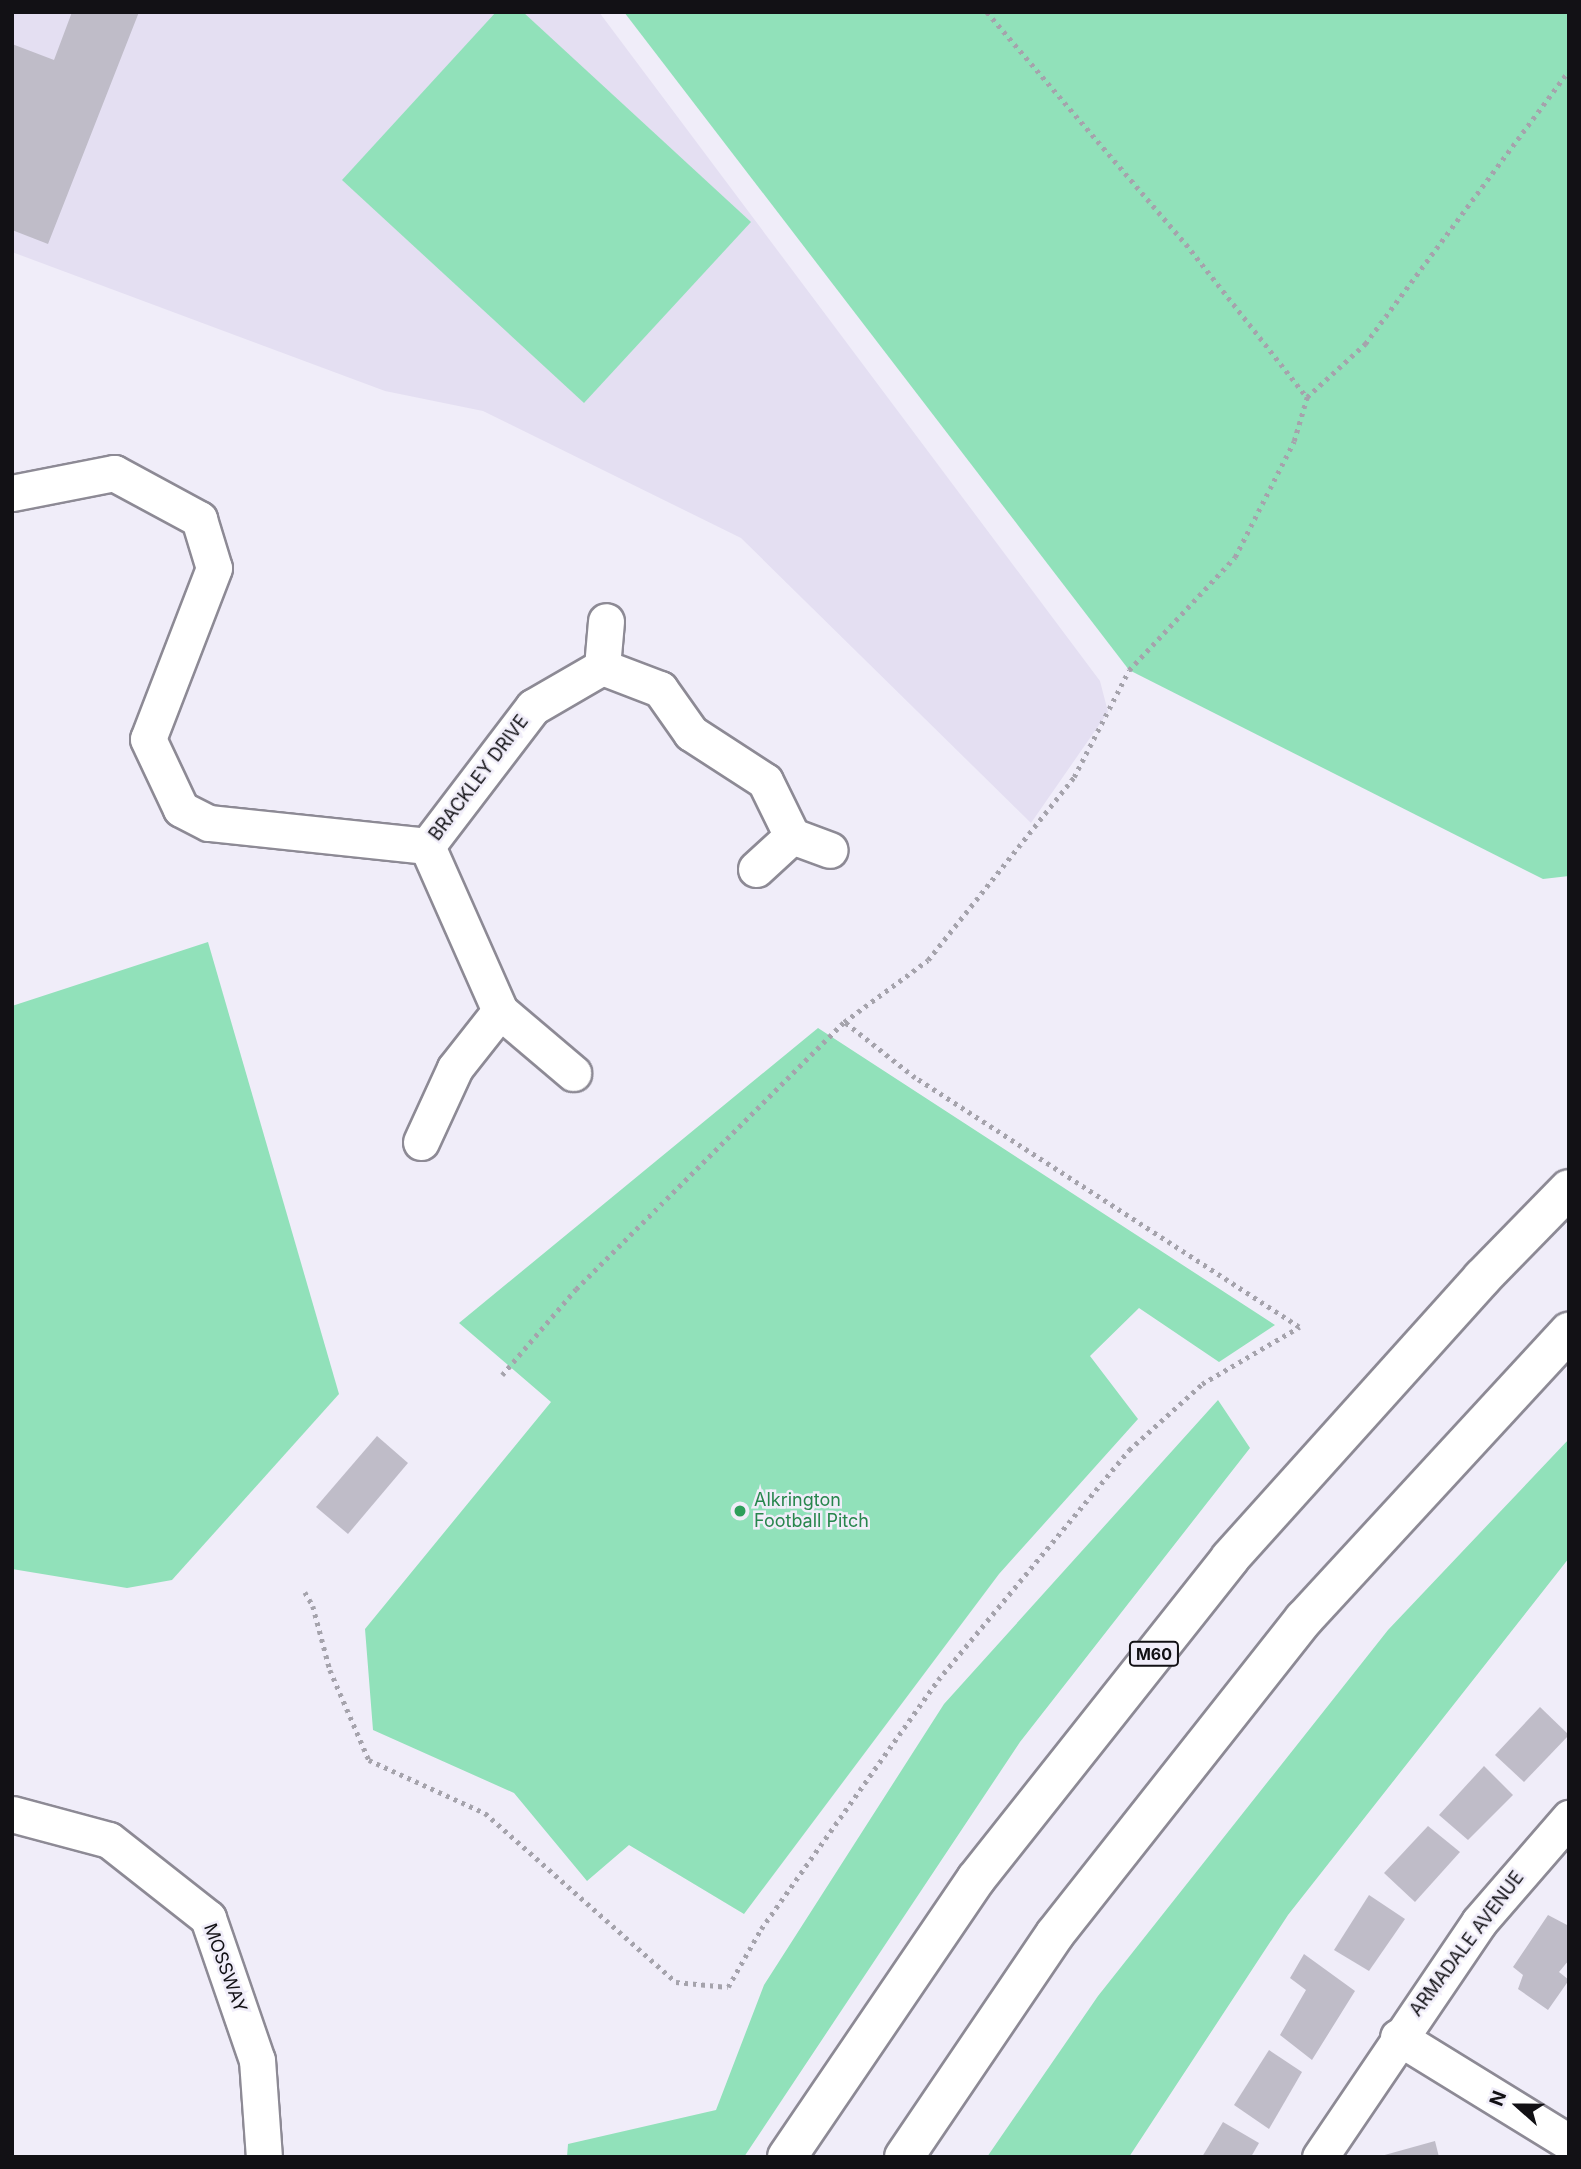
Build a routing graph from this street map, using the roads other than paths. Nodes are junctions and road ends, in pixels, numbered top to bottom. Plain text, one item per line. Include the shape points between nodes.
1 (12, 493) edge
2 (606, 621) dead end
3 (602, 667) junction
4 (792, 836) junction
5 (427, 846) junction
6 (830, 850) dead end
7 (756, 869) dead end
8 (500, 1011) junction
9 (573, 1073) dead end
10 (421, 1142) dead end
11 (1569, 1189) edge
12 (1569, 1332) edge
13 (12, 1814) edge
14 (1569, 1818) edge
15 (1553, 1854) edge
16 (1398, 2037) junction
17 (1569, 2142) edge
18 (264, 2157) edge
19 (787, 2157) edge
20 (904, 2157) edge
21 (1321, 2157) edge

1 - 5 street via 114,472 199,519 214,568 148,739 181,809 209,823
2 - 3 street
3 - 4 street via 660,689 691,733 765,781
3 - 5 street, BRACKLEY DRIVE via 533,707
4 - 6 street
4 - 7 street
5 - 8 street
8 - 9 street
8 - 10 street via 455,1068
11 - 19 highway, M60 via 1482,1278 1230,1558 976,1879
12 - 20 highway via 1304,1619 1055,1934
13 - 18 street, MOSSWAY via 109,1840 208,1917 257,2060
14 - 15 street, ARMADALE AVENUE
15 - 16 street, ARMADALE AVENUE via 1479,1922
16 - 17 street
16 - 21 street, ARMADALE AVENUE

